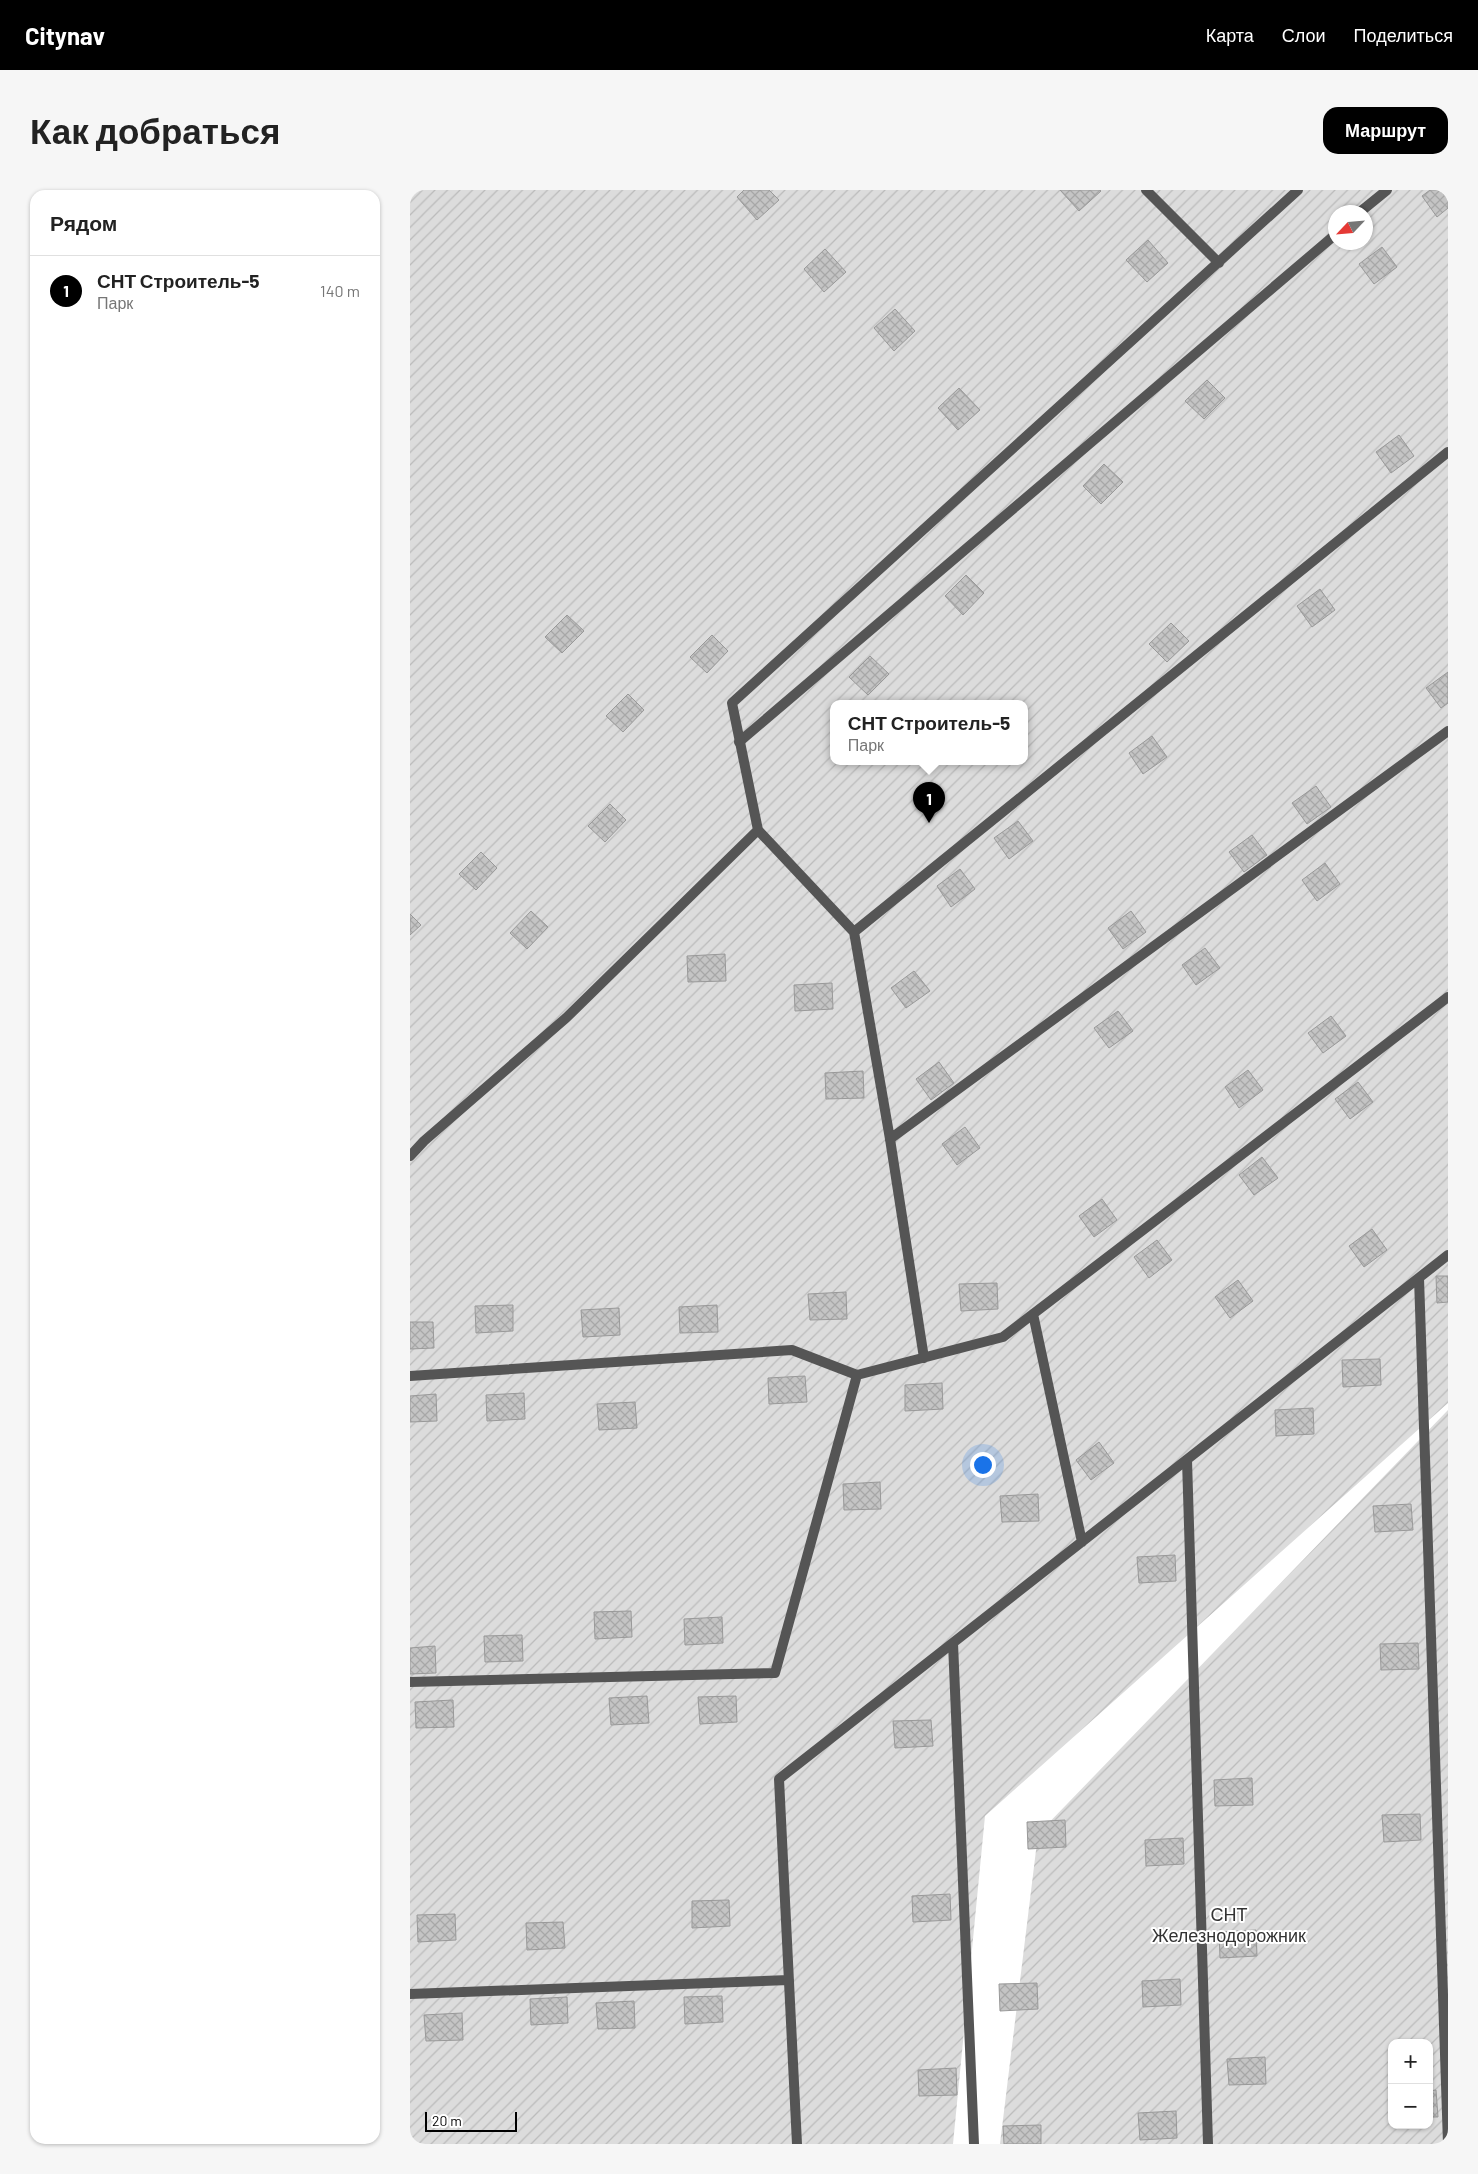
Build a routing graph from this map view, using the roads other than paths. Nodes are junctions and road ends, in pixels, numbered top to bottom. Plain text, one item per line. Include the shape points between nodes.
1 (1146, 190) edge
2 (1298, 190) edge
3 (1387, 190) edge
4 (1369, 205) edge
5 (1328, 241) edge
6 (1219, 263) junction
7 (1448, 452) edge
8 (1448, 731) edge
9 (739, 742) junction
10 (758, 830) junction
11 (854, 932) junction
12 (1448, 997) edge
13 (890, 1139) junction
14 (410, 1156) edge
15 (1448, 1256) edge
16 (1419, 1278) junction
17 (1033, 1314) junction
18 (924, 1358) junction
19 (857, 1375) junction
20 (410, 1376) edge
21 (1187, 1460) junction
22 (1082, 1542) junction
23 (953, 1643) junction
24 (410, 1682) edge
25 (789, 1980) junction
26 (410, 1994) edge
27 (797, 2144) edge
28 (974, 2144) edge
29 (1208, 2144) edge
30 (1448, 2144) edge

1 - 6 street
2 - 6 street
3 - 4 street
5 - 9 street
6 - 9 street via 732,703
7 - 11 street
8 - 13 street
9 - 10 street
10 - 11 street
10 - 14 street via 566,1018
11 - 13 street
12 - 17 street
13 - 18 street
15 - 16 street
16 - 21 street
16 - 30 street
17 - 18 street via 1003,1337
17 - 22 street
18 - 19 street
19 - 20 street via 792,1350
19 - 24 street via 775,1673
21 - 22 street
21 - 29 street
22 - 23 street
23 - 25 street via 779,1779
23 - 28 street
25 - 26 street
25 - 27 street

